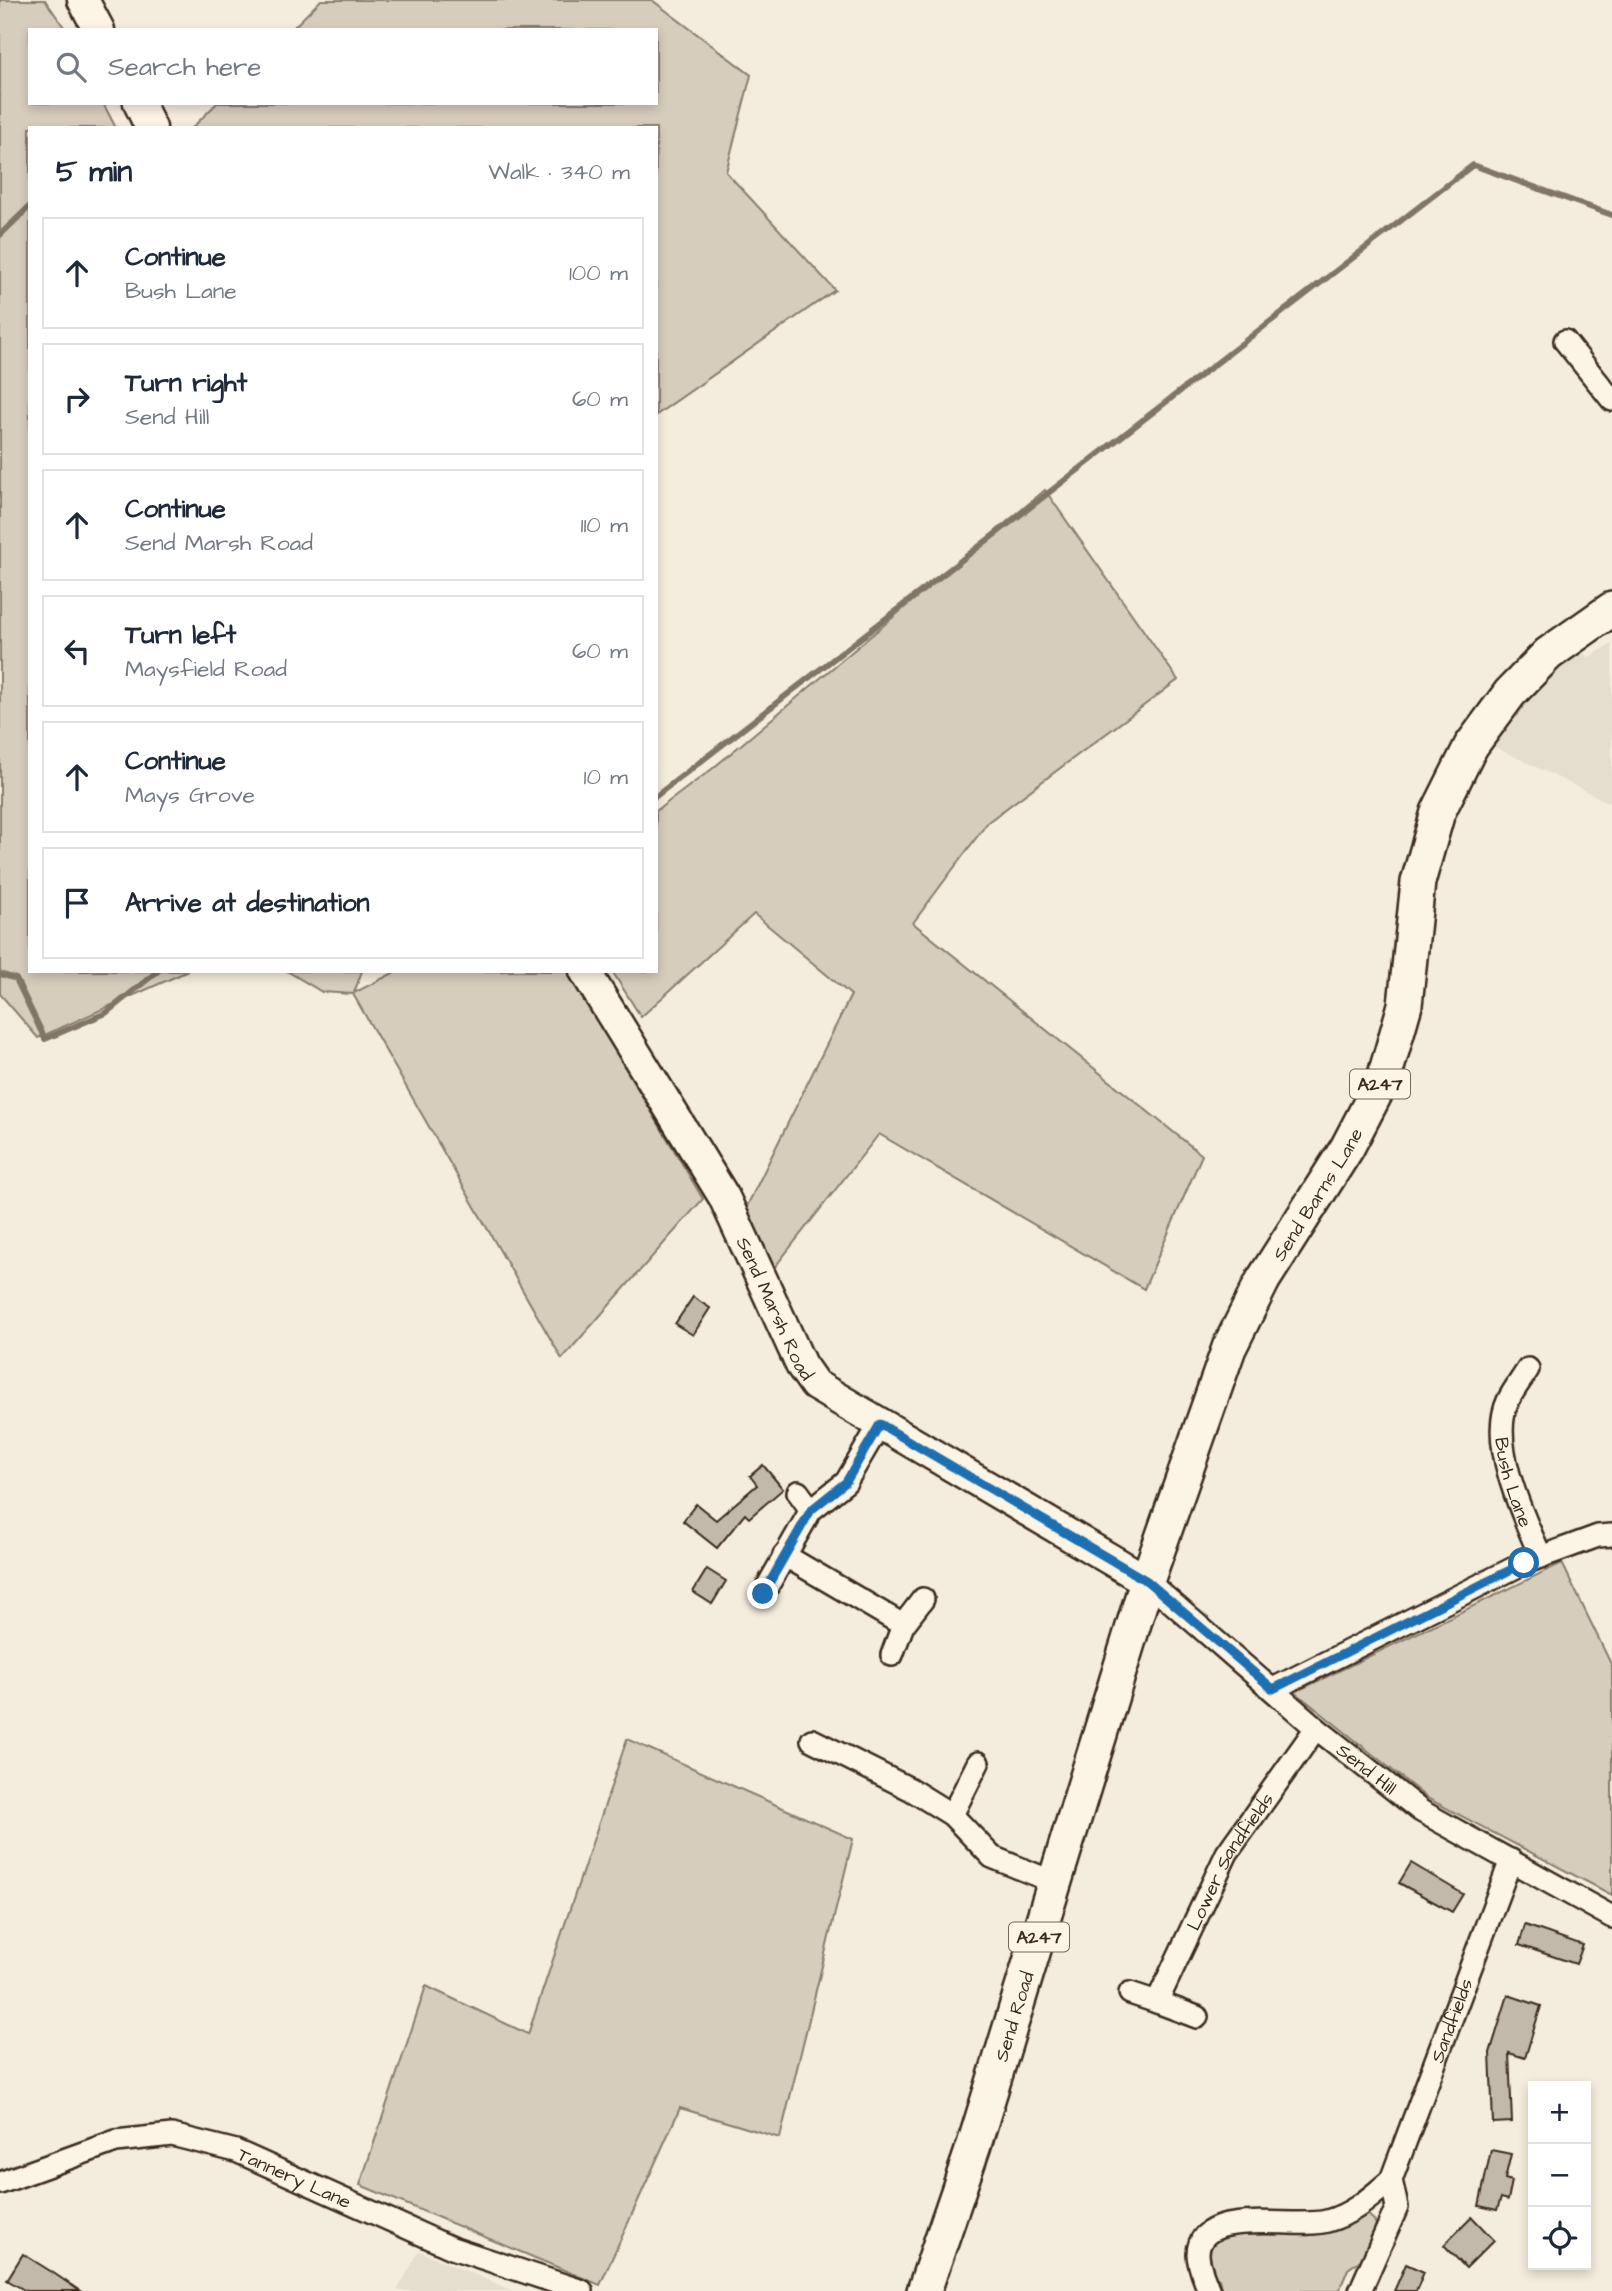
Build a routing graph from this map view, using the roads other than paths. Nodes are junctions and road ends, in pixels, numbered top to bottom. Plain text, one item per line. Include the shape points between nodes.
1 (82, 0) edge
2 (98, 28) edge
3 (140, 105) edge
4 (150, 126) edge
5 (1565, 341) dead end
6 (1612, 400) edge
7 (1612, 609) edge
8 (586, 973) edge
9 (1528, 1369) dead end
10 (880, 1424) junction
11 (798, 1492) dead end
12 (811, 1510) junction
13 (1612, 1535) edge
14 (784, 1555) junction
15 (1541, 1557) junction
16 (1147, 1581) junction
17 (763, 1594) dead end
18 (923, 1599) dead end
19 (903, 1625) junction
20 (892, 1655) dead end
21 (1273, 1689) junction
22 (1316, 1728) junction
23 (812, 1740) dead end
24 (978, 1763) dead end
25 (952, 1815) junction
26 (1511, 1860) junction
27 (1056, 1883) junction
28 (1612, 1917) edge
29 (1130, 1993) dead end
30 (1157, 2001) junction
31 (1197, 2017) dead end
32 (1391, 2180) junction
33 (0, 2183) edge
34 (582, 2291) edge
35 (924, 2291) edge
36 (1209, 2291) edge
37 (1360, 2291) edge

1 - 2 main road
3 - 4 main road
5 - 6 street
7 - 16 main road, Send Barns Lane / A247 via 1548,654 1510,693 1471,746 1438,812 1418,882 1405,1004 1385,1075 1347,1148 1263,1280 1229,1348
8 - 10 main road, Send Marsh Road via 724,1197 801,1366 815,1385
9 - 15 street, Bush Lane via 1506,1403 1503,1444 1514,1494
10 - 12 street via 846,1482
10 - 16 main road, Send Marsh Road
11 - 12 street
12 - 14 street
13 - 15 street
14 - 17 street
14 - 19 street
15 - 21 street
16 - 21 street, Send Hill
16 - 27 main road, Send Road / A247
18 - 19 street
19 - 20 street
21 - 22 street, Send Hill
22 - 26 street, Send Hill via 1421,1811
22 - 30 street, Lower Sandfields via 1227,1853
23 - 25 street
24 - 25 street
25 - 27 street via 992,1857
26 - 28 street, Send Hill
26 - 32 street, Sandfields
27 - 35 main road, Send Road / A247
29 - 30 street
30 - 31 street
32 - 36 street via 1358,2207 1326,2221 1306,2225 1225,2223 1210,2230 1198,2257
32 - 37 street, Sandfields via 1396,2207
33 - 34 street, Tannery Lane via 116,2141 172,2135 236,2151 452,2248

